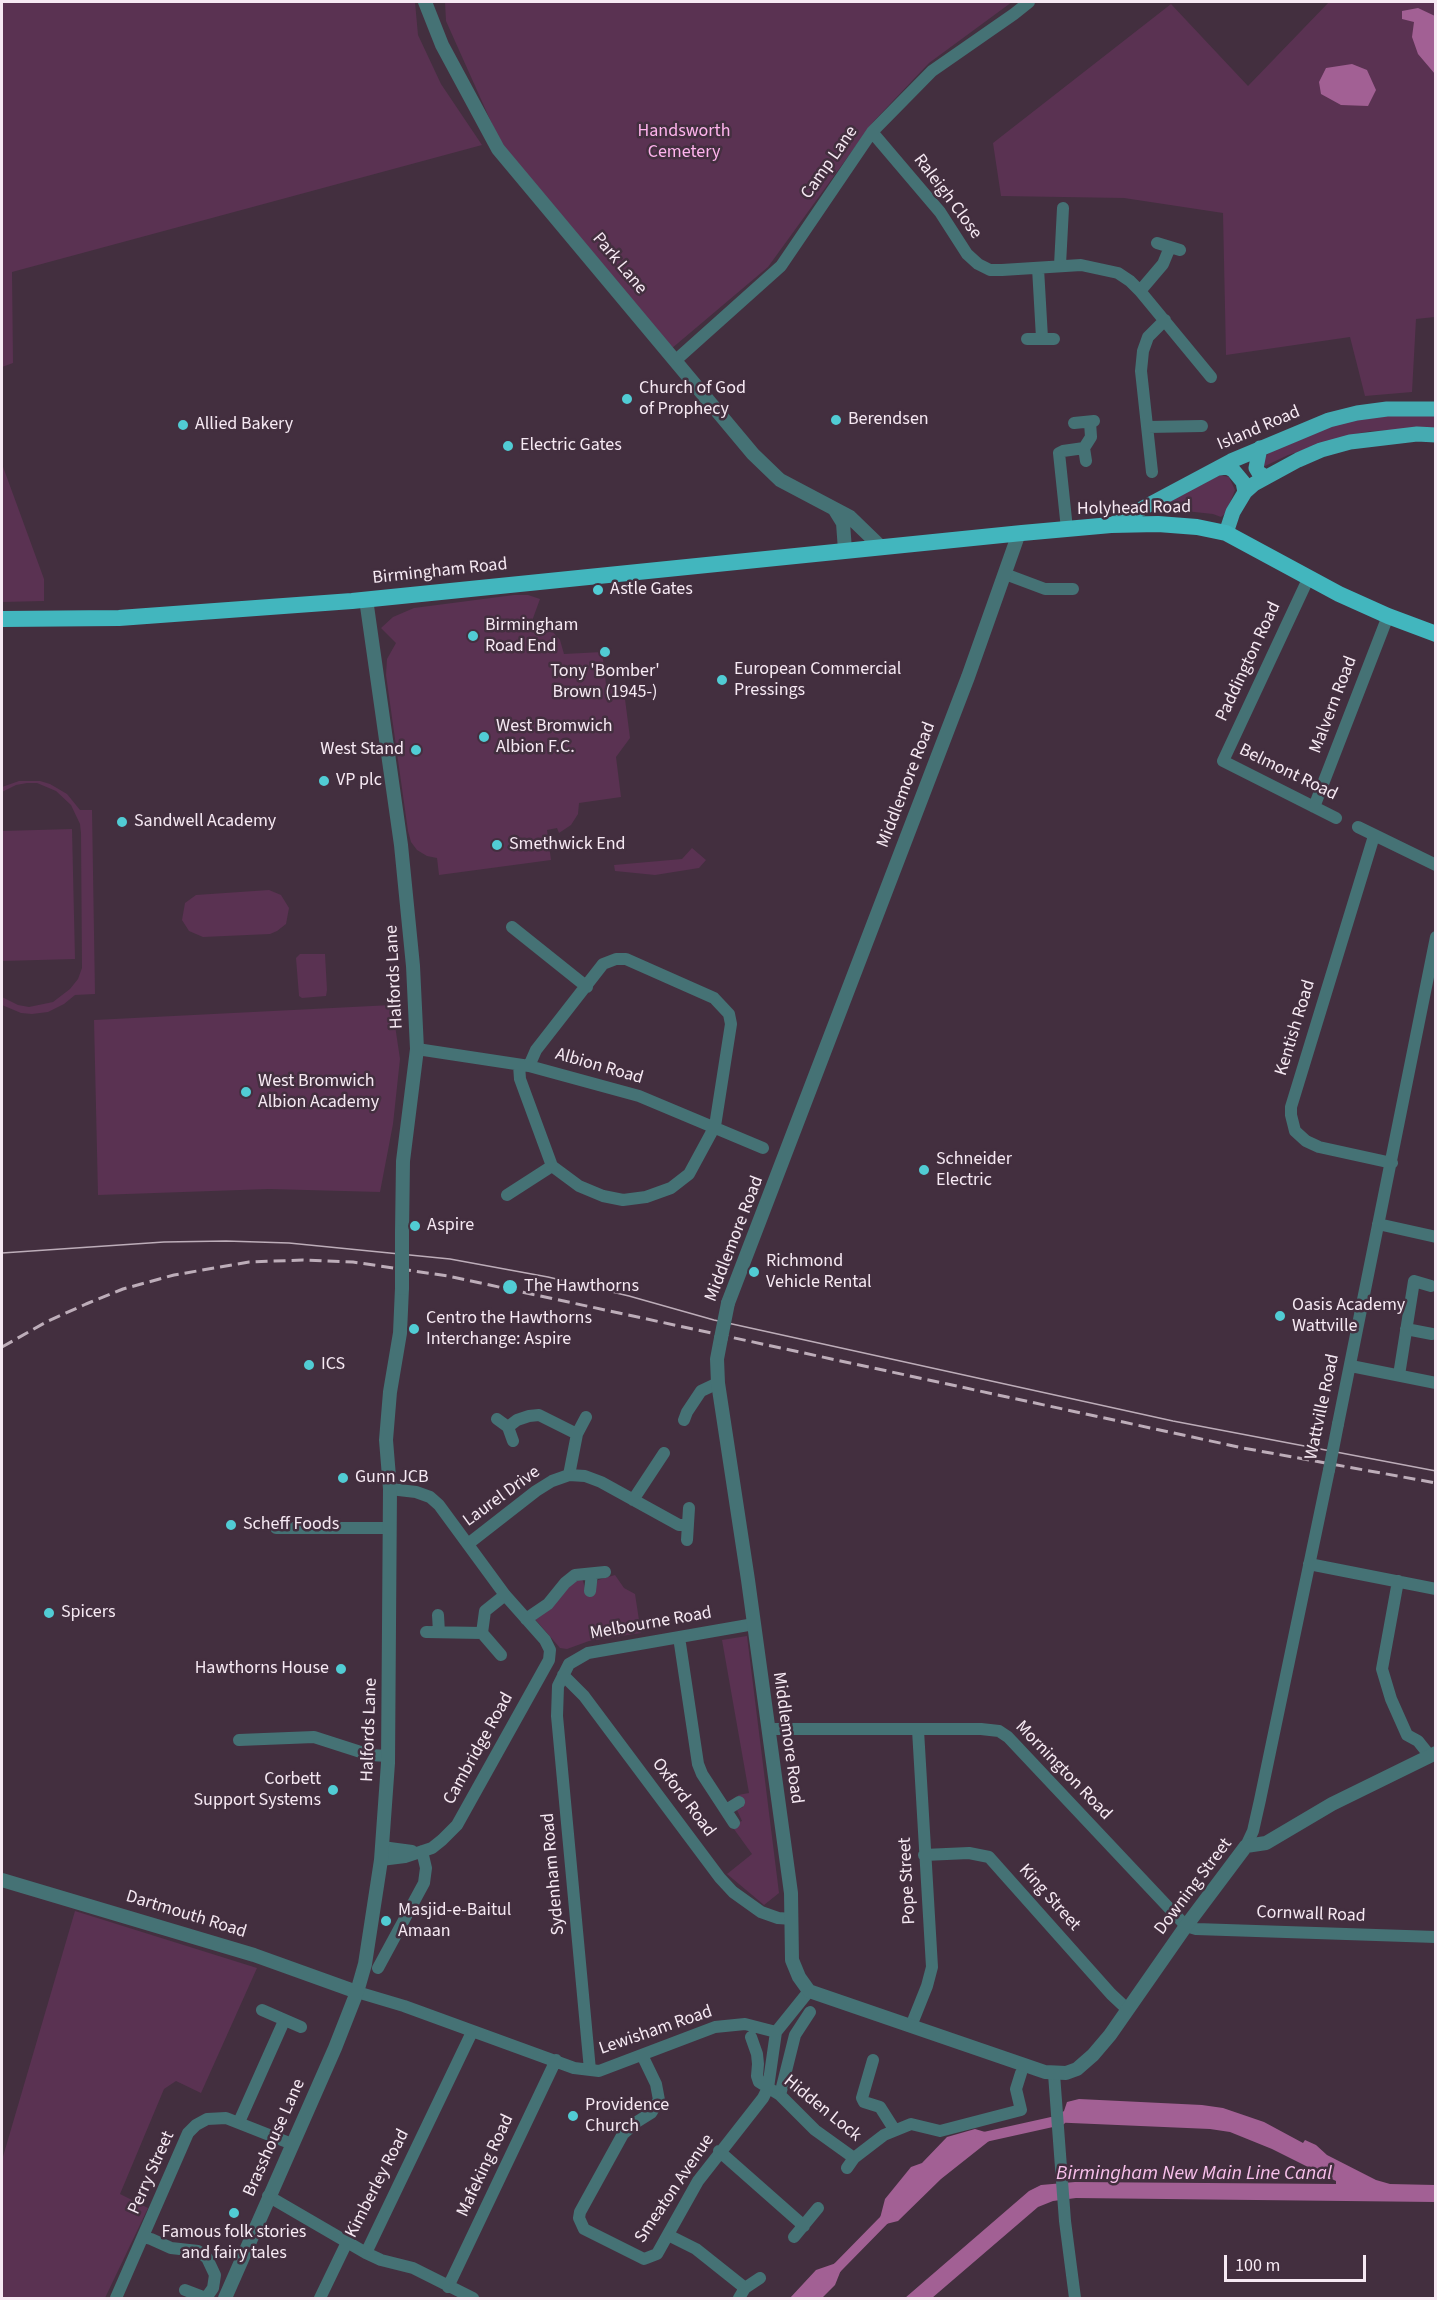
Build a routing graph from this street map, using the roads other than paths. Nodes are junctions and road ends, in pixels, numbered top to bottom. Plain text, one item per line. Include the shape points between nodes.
1 (425, 2) edge
2 (1029, 2) edge
3 (872, 132) junction
4 (1063, 207) dead end
5 (1169, 247) dead end
6 (1060, 266) junction
7 (1038, 268) junction
8 (1140, 291) junction
9 (1165, 321) junction
10 (1027, 339) dead end
11 (676, 360) junction
12 (1211, 377) dead end
13 (1436, 409) edge
14 (1074, 423) dead end
15 (1202, 426) dead end
16 (1148, 427) junction
17 (1436, 435) edge
18 (1260, 448) junction
19 (1219, 468) junction
20 (1152, 472) dead end
21 (1266, 477) junction
22 (1245, 492) junction
23 (833, 508) junction
24 (1111, 525) junction
25 (1067, 529) junction
26 (1019, 533) junction
27 (1226, 534) junction
28 (881, 547) junction
29 (845, 550) junction
30 (1005, 574) junction
31 (1309, 578) junction
32 (1073, 589) dead end
33 (366, 600) junction
34 (1388, 616) junction
35 (2, 619) edge
36 (1436, 634) edge
37 (1223, 761) joint
38 (1314, 807) junction
39 (1336, 818) dead end
40 (1358, 827) dead end
41 (1374, 836) junction
42 (1436, 865) edge
43 (512, 927) dead end
44 (1436, 937) edge
45 (1432, 977) edge
46 (587, 987) junction
47 (417, 1049) junction
48 (524, 1066) junction
49 (715, 1126) junction
50 (763, 1148) dead end
51 (1392, 1163) junction
52 (552, 1166) junction
53 (507, 1195) dead end
54 (1378, 1224) junction
55 (1436, 1237) edge
56 (1431, 1286) dead end
57 (1406, 1329) junction
58 (1432, 1334) dead end
59 (1351, 1366) junction
60 (1399, 1375) junction
61 (718, 1383) junction
62 (1436, 1383) edge
63 (586, 1417) dead end
64 (497, 1419) dead end
65 (684, 1420) dead end
66 (508, 1427) junction
67 (577, 1434) junction
68 (513, 1442) dead end
69 (664, 1453) dead end
70 (569, 1475) junction
71 (390, 1489) junction
72 (633, 1500) junction
73 (689, 1508) dead end
74 (688, 1525) junction
75 (276, 1528) dead end
76 (389, 1528) junction
77 (687, 1540) dead end
78 (468, 1544) junction
79 (1309, 1564) junction
80 (1398, 1581) junction
81 (1436, 1588) edge
82 (590, 1591) dead end
83 (505, 1594) junction
84 (438, 1615) dead end
85 (526, 1619) junction
86 (754, 1624) junction
87 (482, 1633) junction
88 (679, 1637) junction
89 (501, 1655) dead end
90 (563, 1675) junction
91 (768, 1729) junction
92 (918, 1730) junction
93 (239, 1740) dead end
94 (1433, 1754) edge
95 (388, 1756) junction
96 (739, 1802) dead end
97 (726, 1810) junction
98 (734, 1823) dead end
99 (1246, 1846) junction
100 (422, 1851) junction
101 (382, 1853) junction
102 (924, 1855) junction
103 (2, 1880) edge
104 (792, 1919) junction
105 (1186, 1926) junction
106 (1436, 1937) edge
107 (378, 1968) dead end
108 (809, 1991) junction
109 (357, 1992) junction
110 (1127, 2009) junction
111 (262, 2010) dead end
112 (810, 2012) dead end
113 (285, 2021) junction
114 (911, 2026) junction
115 (300, 2027) dead end
116 (472, 2032) junction
117 (776, 2032) junction
118 (751, 2037) dead end
119 (642, 2055) junction
120 (556, 2060) junction
121 (873, 2060) dead end
122 (590, 2070) junction
123 (1021, 2073) dead end
124 (1054, 2074) junction
125 (768, 2088) junction
126 (780, 2095) junction
127 (239, 2122) junction
128 (894, 2129) junction
129 (292, 2144) junction
130 (719, 2151) junction
131 (268, 2196) junction
132 (818, 2208) dead end
133 (804, 2226) junction
134 (668, 2235) junction
135 (143, 2237) junction
136 (794, 2237) dead end
137 (348, 2241) junction
138 (366, 2253) junction
139 (760, 2278) dead end
140 (448, 2286) junction
141 (185, 2290) dead end
142 (742, 2293) edge
143 (116, 2298) edge
144 (206, 2298) edge
145 (225, 2298) edge
146 (321, 2298) edge
147 (473, 2298) edge
148 (1075, 2298) edge

1 - 11 street, Park Lane via 442,45 498,149
2 - 3 street, Camp Lane via 932,71
3 - 7 street, Raleigh Close via 978,264 990,270
3 - 11 street, Camp Lane via 781,266
4 - 6 street via 1057,221
5 - 8 street via 1163,264
6 - 7 street, Raleigh Close
6 - 8 street, Raleigh Close via 1081,265 1118,273
7 - 10 street via 1048,339
8 - 9 street, Raleigh Close
9 - 12 street, Raleigh Close
9 - 16 street via 1148,337 1143,351 1141,371
11 - 23 street, Park Lane via 753,454 780,480
13 - 18 main road, Island Road via 1357,413
14 - 25 street via 1092,421 1085,454 1063,450 1059,453
15 - 16 street
16 - 20 street
17 - 21 main road via 1350,442 1321,450
18 - 19 main road, Island Road
18 - 21 main road via 1256,468
19 - 22 main road via 1233,470 1244,482
19 - 24 main road, Island Road
21 - 22 main road
22 - 27 main road
23 - 28 street, Park Lane via 862,526
23 - 29 street via 843,523
24 - 25 highway, Holyhead Road
24 - 27 highway, Holyhead Road via 1189,526
25 - 26 highway, Holyhead Road
26 - 28 highway, Holyhead Road
26 - 30 street, Middlemore Road
27 - 31 highway, Holyhead Road
28 - 29 highway, Birmingham Road
29 - 33 highway, Birmingham Road
30 - 32 street via 1045,589
30 - 61 street, Middlemore Road, bridge via 728,1303 717,1359
31 - 34 highway, Holyhead Road
31 - 37 street, Paddington Road
33 - 35 highway, Birmingham Road via 119,618
33 - 47 street, Halfords Lane via 407,890
34 - 36 highway, Holyhead Road
34 - 38 street, Malvern Road
37 - 38 street, Belmont Road
38 - 39 street, Belmont Road
40 - 41 street
41 - 42 street
41 - 51 street, Kentish Road via 1291,1115 1295,1131 1306,1141
43 - 46 street
44 - 45 street, Wattville Road
45 - 51 street, Wattville Road
46 - 48 street
46 - 49 street via 603,964 626,959 724,1006 731,1024
47 - 48 street, Albion Road
47 - 71 street, Halfords Lane, bridge via 403,1161 398,1354 387,1419
48 - 49 street, Albion Road via 639,1096
48 - 52 street via 520,1079
49 - 50 street, Albion Road
49 - 52 street via 689,1174 671,1188 646,1197 623,1200 603,1196 579,1186
51 - 54 street, Wattville Road
52 - 53 street
54 - 55 street
54 - 59 street, Wattville Road
56 - 57 street via 1414,1281
57 - 58 street
57 - 60 street
59 - 60 street
59 - 79 street, Wattville Road, bridge
60 - 62 street
61 - 65 street via 701,1391
61 - 86 street, Middlemore Road
63 - 67 street
64 - 66 street
66 - 67 street via 539,1415
66 - 68 street
67 - 70 street
69 - 72 street
70 - 72 street, Laurel Drive via 601,1482
70 - 78 street, Laurel Drive via 536,1491
71 - 76 street, Halfords Lane
71 - 78 street via 430,1497
72 - 74 street, Laurel Drive via 679,1525
73 - 74 street
74 - 77 street
75 - 76 street
76 - 95 street, Halfords Lane
78 - 83 street
79 - 80 street
79 - 99 street, Wattville Road via 1258,1811
80 - 81 street
80 - 94 street via 1382,1669 1407,1735
82 - 85 street via 598,1573 574,1575 548,1604
83 - 85 street
83 - 87 street via 485,1611
84 - 87 street via 433,1632
85 - 100 street, Cambridge Road via 545,1640 549,1660 457,1825 442,1840
86 - 88 street, Melbourne Road
86 - 91 street, Middlemore Road
87 - 89 street
88 - 90 street, Melbourne Road via 588,1653 569,1664
88 - 97 street via 698,1764
90 - 104 street, Oxford Road via 584,1696 733,1892 761,1912
90 - 122 street, Sydenham Road via 556,1696 557,1716
91 - 92 street, Mornington Road
91 - 104 street, Middlemore Road
92 - 102 street, Pope Street
92 - 105 street, Mornington Road via 981,1729 999,1731 1008,1737
93 - 95 street via 314,1737 370,1755
94 - 99 street, Downing Street via 1332,1803 1266,1843
95 - 101 street, Halfords Lane
96 - 97 street
97 - 98 street
99 - 105 street, Downing Street
100 - 101 street, Cambridge Road via 405,1857
100 - 107 street via 424,1883 386,1942
101 - 109 street, Halfords Lane
102 - 110 street, King Street via 979,1853 989,1857
102 - 114 street, Pope Street via 932,1966
103 - 109 street, Dartmouth Road via 242,1951
104 - 108 street, Middlemore Road via 792,1960
105 - 106 street, Cornwall Road
105 - 110 street, Downing Street
108 - 114 street
108 - 117 street
109 - 116 street, Lewisham Road
109 - 129 street, Brasshouse Lane
110 - 124 street, Downing Street via 1094,2055 1077,2068
111 - 113 street
112 - 126 street via 795,2035
113 - 115 street
113 - 127 street
114 - 124 street
116 - 120 street, Lewisham Road
116 - 138 street, Kimberley Road
117 - 119 street, Lewisham Road via 754,2025 715,2027
117 - 125 street, Smeaton Avenue
118 - 125 street via 759,2082
119 - 122 street, Lewisham Road via 610,2068
119 - 134 street, Smeaton Avenue via 659,2100 651,2113 623,2134 579,2218 584,2229 644,2259 657,2254
120 - 122 street, Lewisham Road
120 - 140 street, Mafeking Road
121 - 128 street, Hidden Lock via 862,2098 880,2107
123 - 128 street via 1016,2089 1021,2110 940,2131 911,2124
124 - 148 street
125 - 126 street, Hidden Lock
125 - 130 street, Smeaton Avenue
126 - 128 street, Hidden Lock via 850,2163
127 - 129 street, Perry Street
127 - 135 street, Perry Street via 207,2119 188,2133
129 - 131 street, Brasshouse Lane
130 - 133 street
130 - 134 street, Smeaton Avenue
131 - 137 street, Kimberley Road
131 - 145 street, Brasshouse Lane
132 - 133 street
133 - 136 street
134 - 142 street via 696,2249
135 - 143 street, Perry Street
135 - 144 street via 171,2248 198,2251 207,2258 215,2275
137 - 138 street, Kimberley Road
137 - 146 street
138 - 140 street via 413,2268
139 - 142 street
140 - 147 street
141 - 144 street

